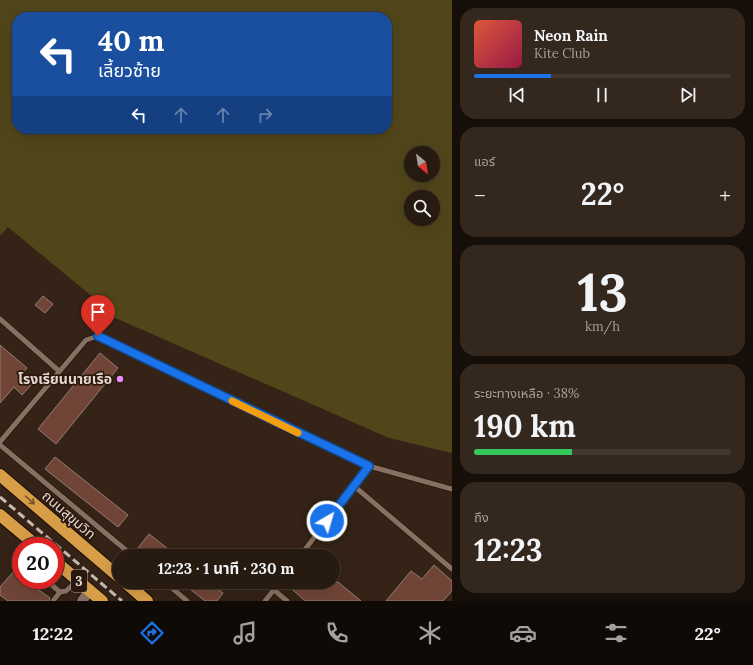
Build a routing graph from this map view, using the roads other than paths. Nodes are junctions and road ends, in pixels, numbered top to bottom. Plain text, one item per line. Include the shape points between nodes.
1 (0, 319) edge
2 (59, 371) junction
3 (0, 442) edge
4 (0, 445) edge
5 (369, 466) junction
6 (0, 475) edge
7 (354, 486) junction
8 (452, 489) edge
9 (0, 515) edge
10 (26, 537) edge
11 (125, 549) edge
12 (305, 549) edge
13 (64, 569) edge
14 (452, 569) edge
15 (112, 571) edge
16 (77, 580) junction
17 (56, 589) edge
18 (133, 589) edge
19 (172, 589) edge
20 (90, 590) junction
21 (274, 590) joint
22 (60, 592) junction
23 (53, 601) edge
24 (82, 601) edge
25 (102, 601) edge
26 (147, 601) edge
27 (187, 601) edge
28 (265, 601) edge
29 (287, 601) edge

1 - 2 lane
2 - 3 lane
2 - 5 lane via 86,340 98,336
4 - 11 lane
5 - 7 lane
5 - 8 lane
6 -> 15 highway, ถนนสุขุมวิท / 3
7 - 12 lane
7 - 14 lane
9 - 10 highway
13 - 16 highway, 3
16 - 20 highway, 3
16 - 22 lane
17 - 22 lane
18 - 26 highway
19 - 27 lane
20 - 24 street
20 - 25 highway, 3
21 - 28 lane
21 - 29 lane
22 - 23 lane

